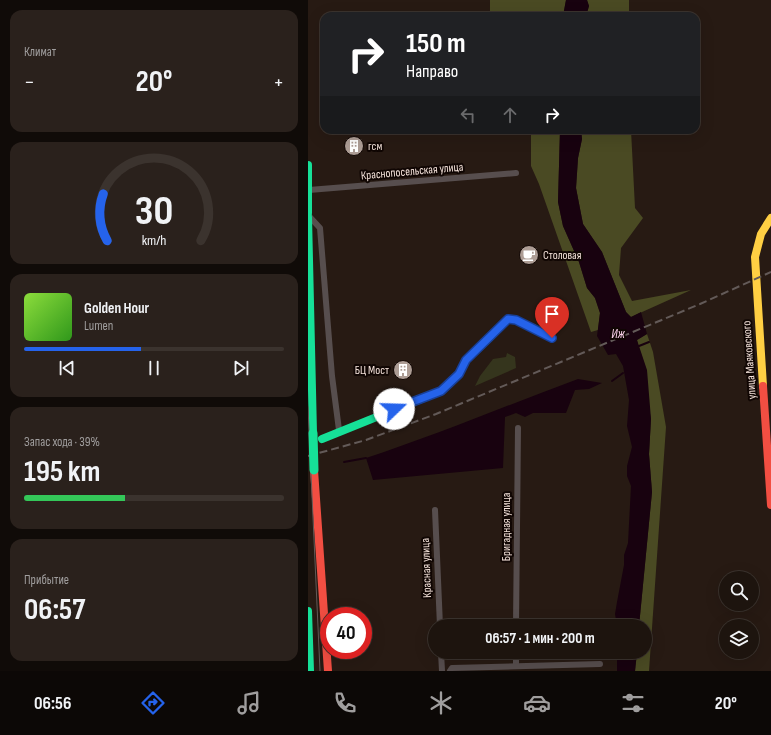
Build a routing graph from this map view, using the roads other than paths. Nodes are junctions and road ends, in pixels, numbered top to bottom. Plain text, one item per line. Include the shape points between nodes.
1 (308, 165) edge
2 (516, 173) dead end
3 (308, 190) edge
4 (308, 215) edge
5 (771, 218) edge
6 (552, 338) dead end
7 (518, 428) dead end
8 (339, 430) junction
9 (322, 439) dead end
10 (771, 505) edge
11 (435, 510) dead end
12 (308, 611) edge
13 (440, 619) edge
14 (516, 619) edge
15 (441, 659) edge
16 (516, 659) edge
17 (600, 664) dead end
18 (516, 666) junction
19 (574, 668) edge
20 (310, 671) edge
21 (328, 671) edge
22 (442, 671) edge
23 (450, 671) edge

1 - 3 main road
2 - 3 street, Краснопосельская улица
3 - 4 main road
4 - 8 street via 320,228
4 - 21 main road, bridge via 314,470
5 - 10 main road, улица Маяковского via 761,234 755,257
6 - 8 main road via 516,320 508,319 466,360 459,374 441,391
7 - 14 street, Бригадная улица
8 - 9 main road
11 - 13 street, Красная улица
12 - 20 main road
15 - 22 street
16 - 18 street
17 - 19 street
18 - 19 street
18 - 23 street via 452,668

